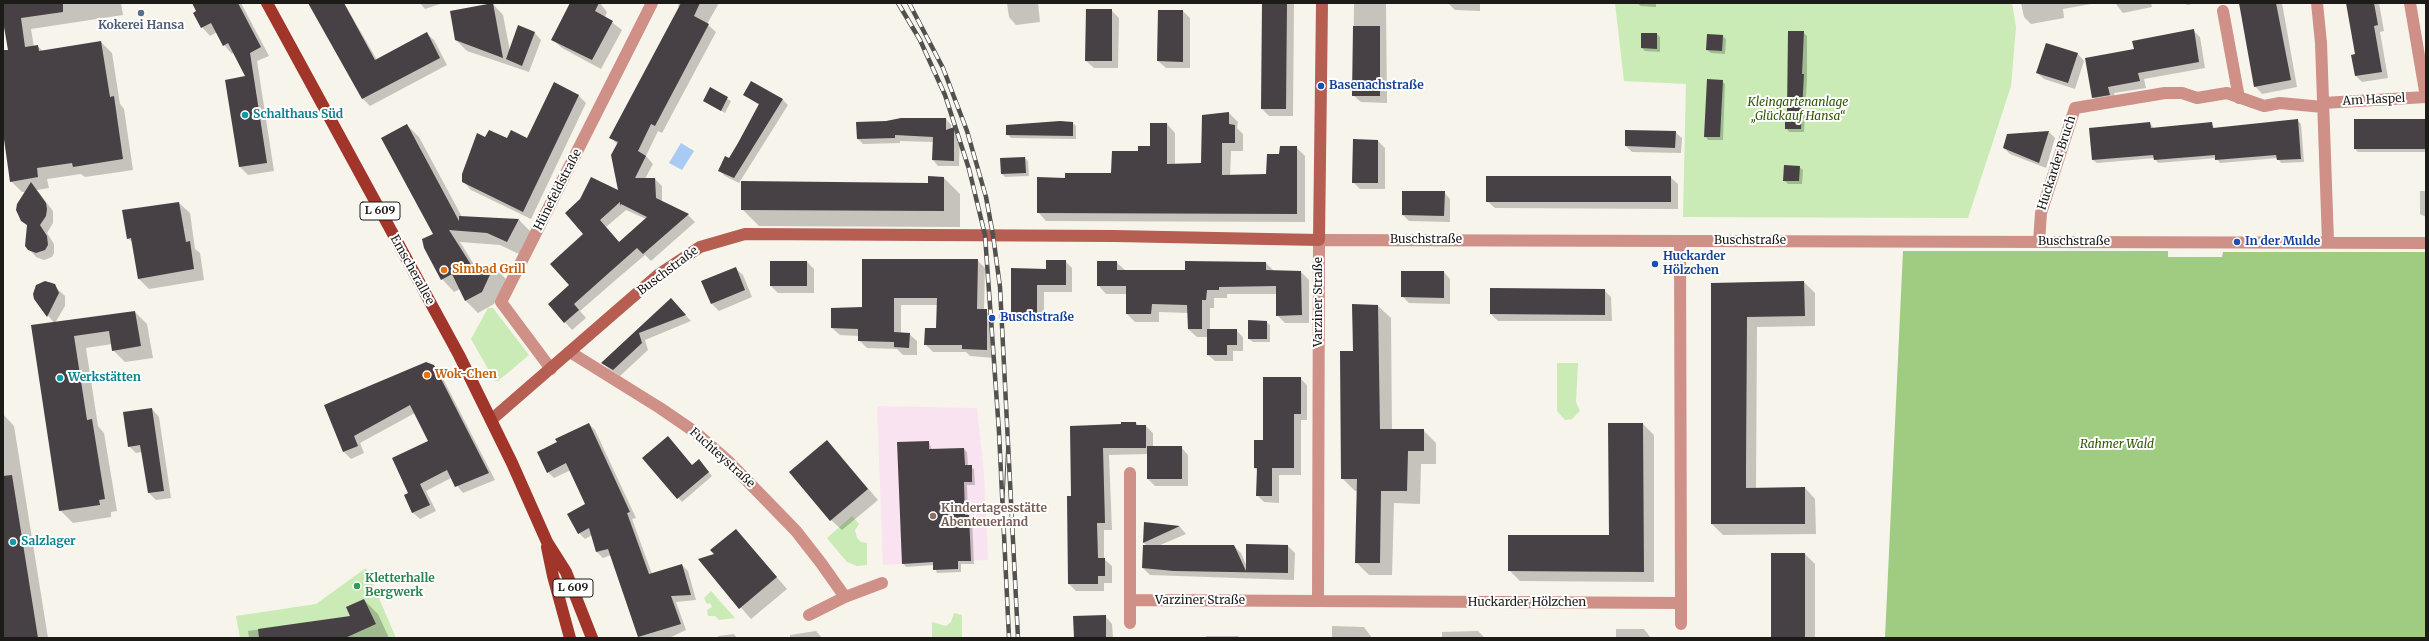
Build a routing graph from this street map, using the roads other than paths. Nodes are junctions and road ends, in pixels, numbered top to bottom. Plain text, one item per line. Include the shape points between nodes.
1 (267, 3) edge
2 (652, 3) edge
3 (1322, 3) edge
4 (2317, 3) edge
5 (2410, 3) edge
6 (2224, 11) dead end
7 (2239, 98) junction
8 (2426, 98) edge
9 (2323, 105) junction
10 (1319, 240) junction
11 (1680, 241) junction
12 (2040, 242) junction
13 (2328, 242) junction
14 (2426, 243) edge
15 (570, 352) junction
16 (551, 369) junction
17 (491, 420) junction
18 (1130, 473) dead end
19 (547, 542) junction
20 (882, 583) dead end
21 (844, 597) junction
22 (1130, 600) junction
23 (1318, 601) junction
24 (1372, 602) joint
25 (1681, 603) junction
26 (809, 615) dead end
27 (1130, 623) dead end
28 (1681, 624) dead end
29 (570, 638) edge
30 (592, 638) edge

1 - 17 main road, Emscherallee / L 609 via 446,330
2 - 16 street, Hünefeldstraße via 501,302
3 - 10 street, Varziner Straße
4 - 9 street
5 - 8 street, Am Haspel
6 - 7 street
7 - 9 street, Huckarder Bruch via 2264,106 2280,103
7 - 12 street, Huckarder Bruch via 2227,93 2197,98 2182,93 2165,93 2075,108 2041,213
8 - 9 street, Am Haspel
9 - 13 street
10 - 11 street, Buschstraße
10 - 15 street, Buschstraße via 745,234 700,247 658,275
10 - 23 street, Varziner Straße
11 - 12 street, Buschstraße
11 - 25 street
12 - 13 street, Buschstraße
13 - 14 street, Buschstraße
15 - 16 street, Buschstraße
15 - 21 street, Fuchteystraße via 695,432 727,460 796,531
16 - 17 street, Buschstraße
17 - 19 main road, Emscherallee / L 609
18 - 22 street
19 - 29 main road, Emscherallee / L 609 via 553,576
19 - 30 main road, Emscherallee / L 609 via 566,572
20 - 21 street
21 - 26 street
22 - 23 street, Varziner Straße
22 - 27 street
23 - 24 street, Varziner Straße
24 - 25 street, Huckarder Hölzchen
25 - 28 street

